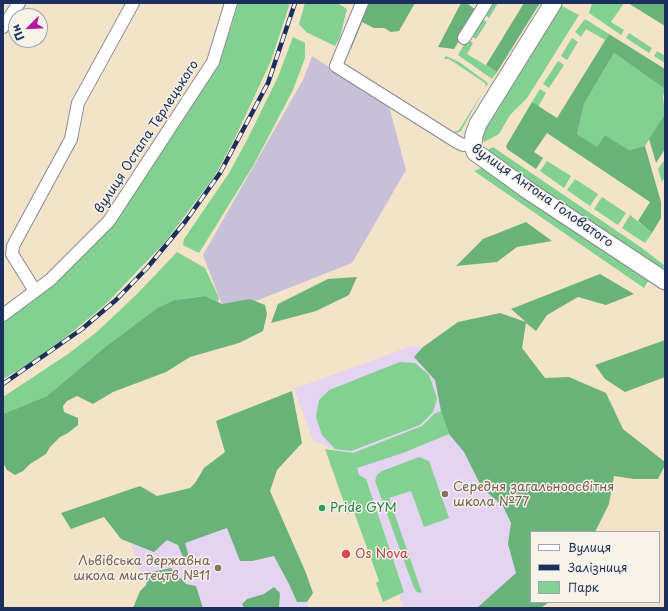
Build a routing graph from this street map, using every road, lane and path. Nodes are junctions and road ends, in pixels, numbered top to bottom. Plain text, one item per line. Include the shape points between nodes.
1 (19, 3) edge
2 (133, 3) edge
3 (231, 3) edge
4 (486, 3) edge
5 (553, 3) edge
6 (361, 4) edge
7 (3, 28) edge
8 (464, 38) dead end
9 (472, 144) junction
10 (665, 281) edge
11 (36, 291) junction
12 (3, 314) edge

1 - 7 street
2 - 11 street via 78,102 71,139 13,246 12,254
3 - 11 street, вулиця Остапа Терлецького via 213,62 109,221
4 - 8 street
5 - 9 street via 478,124
6 - 9 street, вулиця Антона Головатого via 336,66 456,142 463,145
9 - 10 street, вулиця Антона Головатого via 476,152 529,191
11 - 12 street, вулиця Остапа Терлецького

